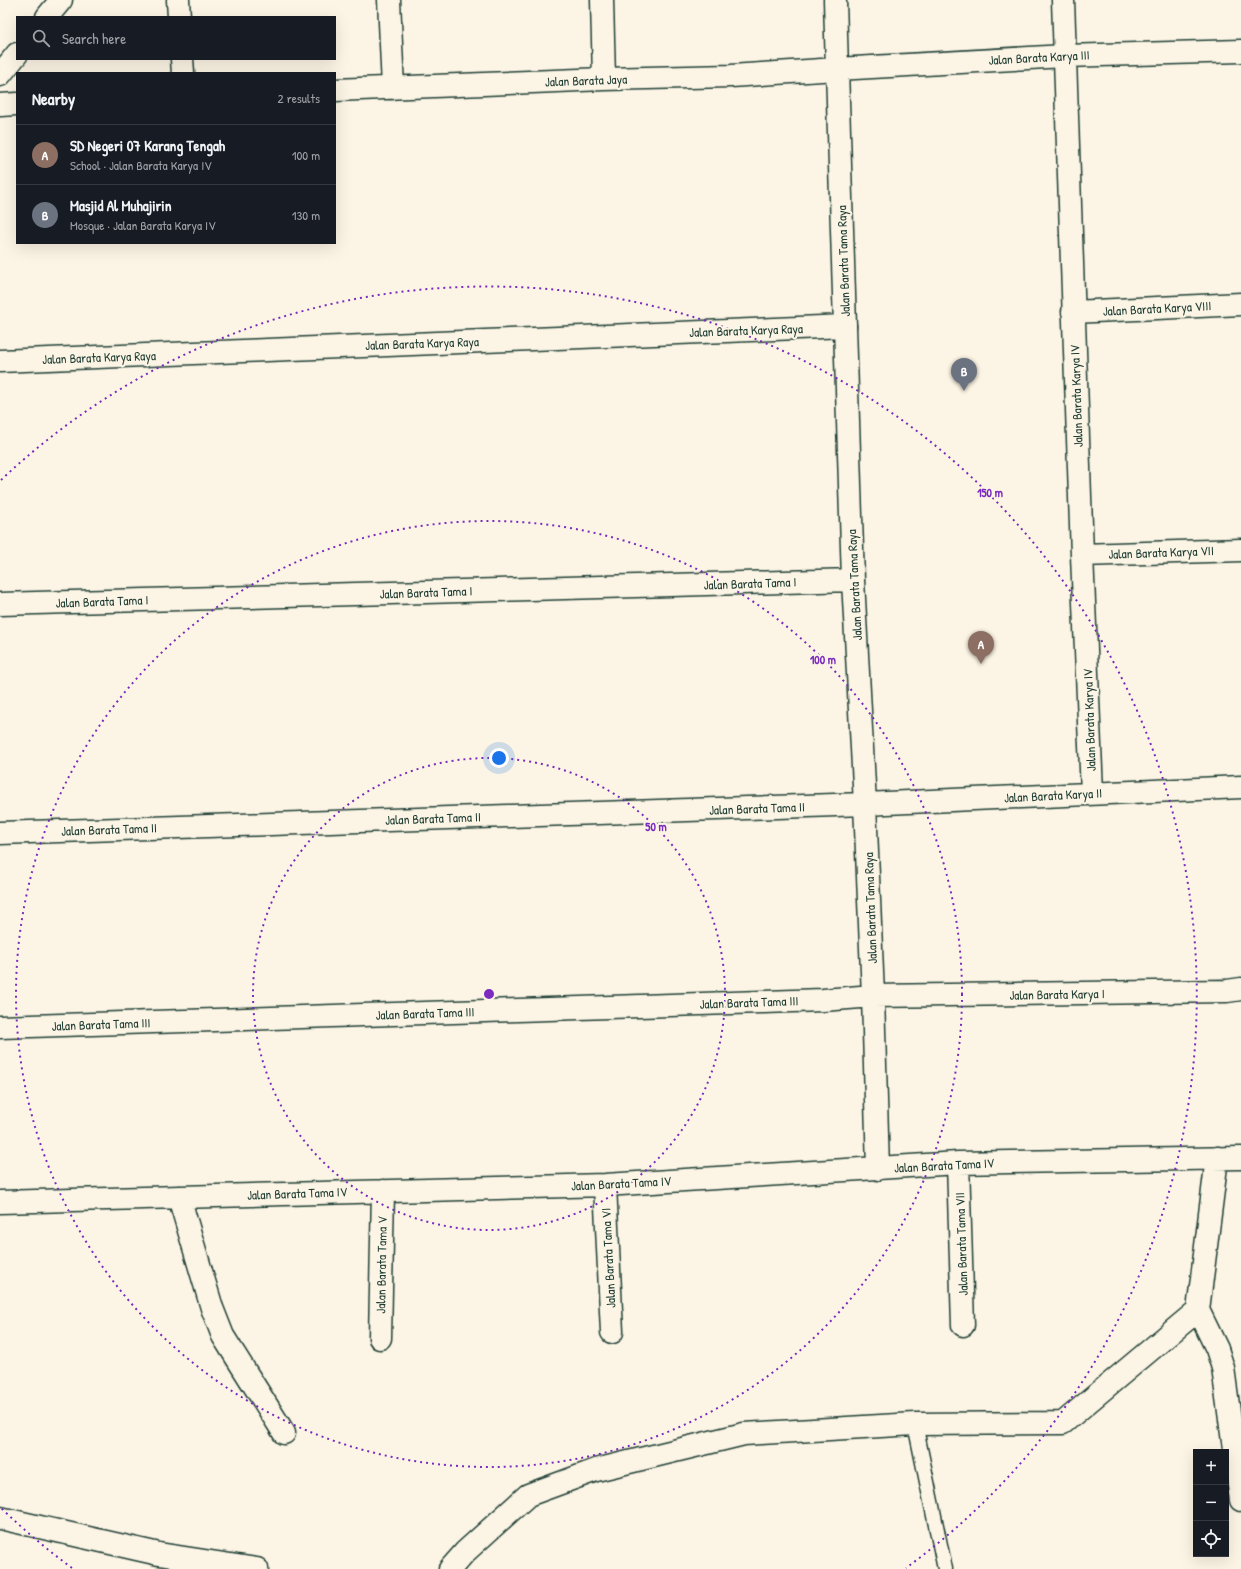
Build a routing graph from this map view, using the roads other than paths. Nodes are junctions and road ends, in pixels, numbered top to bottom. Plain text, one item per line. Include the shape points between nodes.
1 (61, 0) edge
2 (178, 0) edge
3 (389, 0) edge
4 (602, 0) edge
5 (835, 0) edge
6 (1063, 0) edge
7 (48, 16) edge
8 (179, 16) edge
9 (1241, 50) edge
10 (16, 55) edge
11 (1065, 56) junction
12 (182, 60) edge
13 (837, 68) junction
14 (183, 72) edge
15 (0, 75) edge
16 (604, 79) junction
17 (393, 88) junction
18 (336, 90) edge
19 (16, 104) edge
20 (0, 105) edge
21 (1241, 304) edge
22 (1073, 312) junction
23 (845, 326) junction
24 (0, 360) edge
25 (1241, 550) edge
26 (1082, 555) junction
27 (853, 580) junction
28 (0, 604) edge
29 (1241, 787) edge
30 (1092, 793) junction
31 (865, 804) junction
32 (0, 833) edge
33 (1241, 989) edge
34 (873, 996) junction
35 (0, 1027) edge
36 (1217, 1158) junction
37 (1241, 1158) edge
38 (958, 1163) junction
39 (878, 1169) junction
40 (605, 1185) junction
41 (383, 1191) junction
42 (179, 1197) junction
43 (0, 1202) edge
44 (1198, 1310) junction
45 (963, 1325) dead end
46 (612, 1332) dead end
47 (380, 1338) dead end
48 (915, 1424) junction
49 (284, 1433) dead end
50 (1241, 1500) edge
51 (0, 1518) edge
52 (257, 1569) edge
53 (450, 1569) edge
54 (945, 1569) edge

1 - 7 street
2 - 8 street
3 - 17 street
4 - 16 street
5 - 13 street, Jalan Barata Tama Raya
6 - 11 street, Jalan Barata Karya IV
9 - 11 street, Jalan Barata Karya III
10 - 15 street
11 - 13 street, Jalan Barata Karya III
11 - 22 street, Jalan Barata Karya IV
12 - 14 street
13 - 16 street, Jalan Barata Jaya via 731,76
13 - 23 street, Jalan Barata Tama Raya
16 - 17 street, Jalan Barata Jaya
17 - 18 street, Jalan Barata Jaya
19 - 20 street
21 - 22 street, Jalan Barata Karya VIII
22 - 26 street, Jalan Barata Karya IV
23 - 24 street, Jalan Barata Karya Raya
23 - 27 street, Jalan Barata Tama Raya
25 - 26 street, Jalan Barata Karya VII
26 - 30 street, Jalan Barata Karya IV
27 - 28 street, Jalan Barata Tama I
27 - 31 street, Jalan Barata Tama Raya
29 - 30 street, Jalan Barata Karya II
30 - 31 street, Jalan Barata Karya II
31 - 32 street, Jalan Barata Tama II
31 - 34 street, Jalan Barata Tama Raya
33 - 34 street, Jalan Barata Karya I
34 - 35 street, Jalan Barata Tama III
34 - 39 street, Jalan Barata Tama Raya
36 - 37 street, Jalan Barata Tama IV
36 - 38 street, Jalan Barata Tama IV
36 - 44 street
38 - 39 street, Jalan Barata Tama IV
38 - 45 street, Jalan Barata Tama VII
39 - 40 street, Jalan Barata Tama IV
40 - 41 street, Jalan Barata Tama IV
40 - 46 street, Jalan Barata Tama VI
41 - 42 street, Jalan Barata Tama IV
41 - 47 street, Jalan Barata Tama V
42 - 43 street, Jalan Barata Tama IV
42 - 49 street via 212,1308 223,1336
44 - 48 street via 1062,1423
44 - 50 street via 1217,1349 1223,1368
48 - 53 street via 744,1434 596,1470 528,1495 465,1552
48 - 54 lane
51 - 52 street via 159,1554

